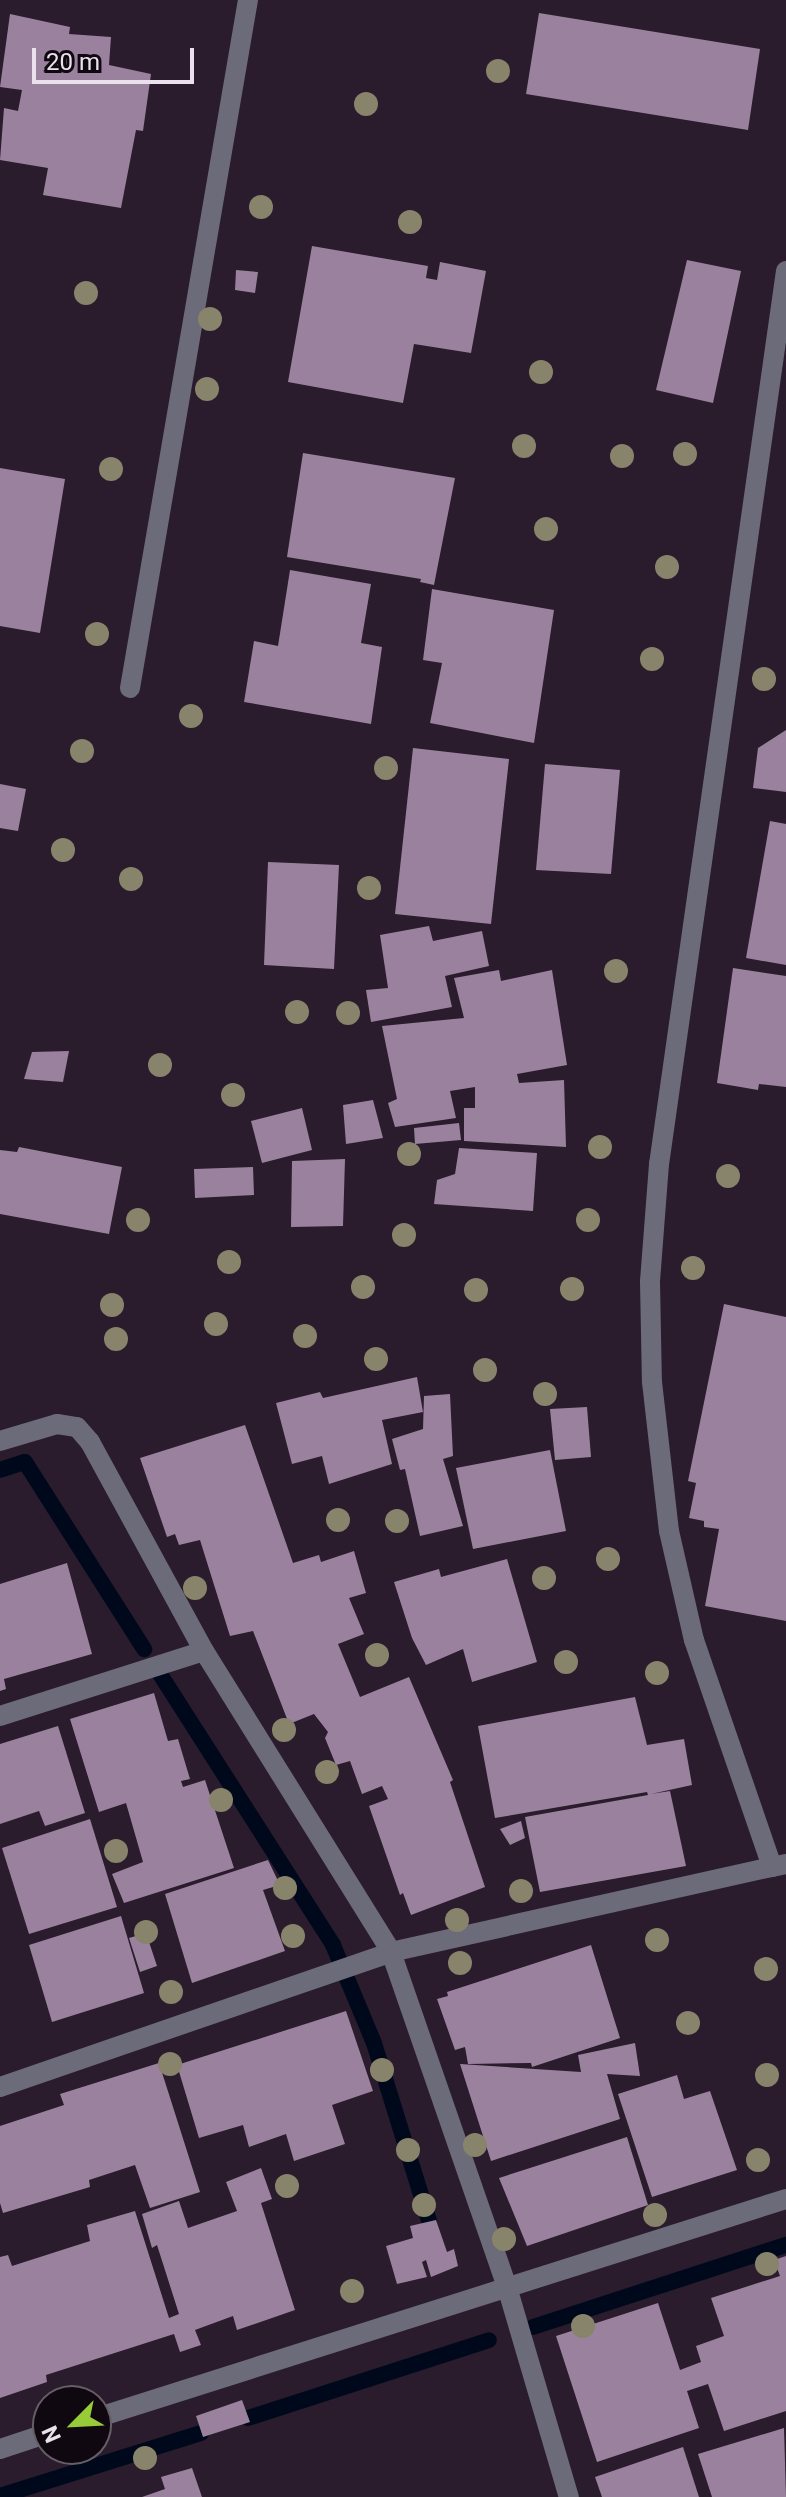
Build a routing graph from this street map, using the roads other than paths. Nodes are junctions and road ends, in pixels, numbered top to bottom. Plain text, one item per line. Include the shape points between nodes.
1 (248, 0) edge
2 (786, 271) edge
3 (130, 688) dead end
4 (0, 1441) edge
5 (204, 1651) junction
6 (0, 1716) edge
7 (779, 1865) edge
8 (391, 1952) junction
9 (0, 2087) edge
10 (786, 2199) edge
11 (507, 2287) junction
12 (112, 2413) edge
13 (32, 2438) edge
14 (0, 2449) edge
15 (569, 2497) edge

1 - 3 street
2 - 7 street via 659,1164 650,1282 652,1382 669,1531 694,1640
4 - 5 street via 57,1424 77,1427
5 - 6 street
5 - 8 street
7 - 8 street
8 - 9 street
8 - 11 street
10 - 11 street
11 - 12 street
11 - 15 street
13 - 14 street

